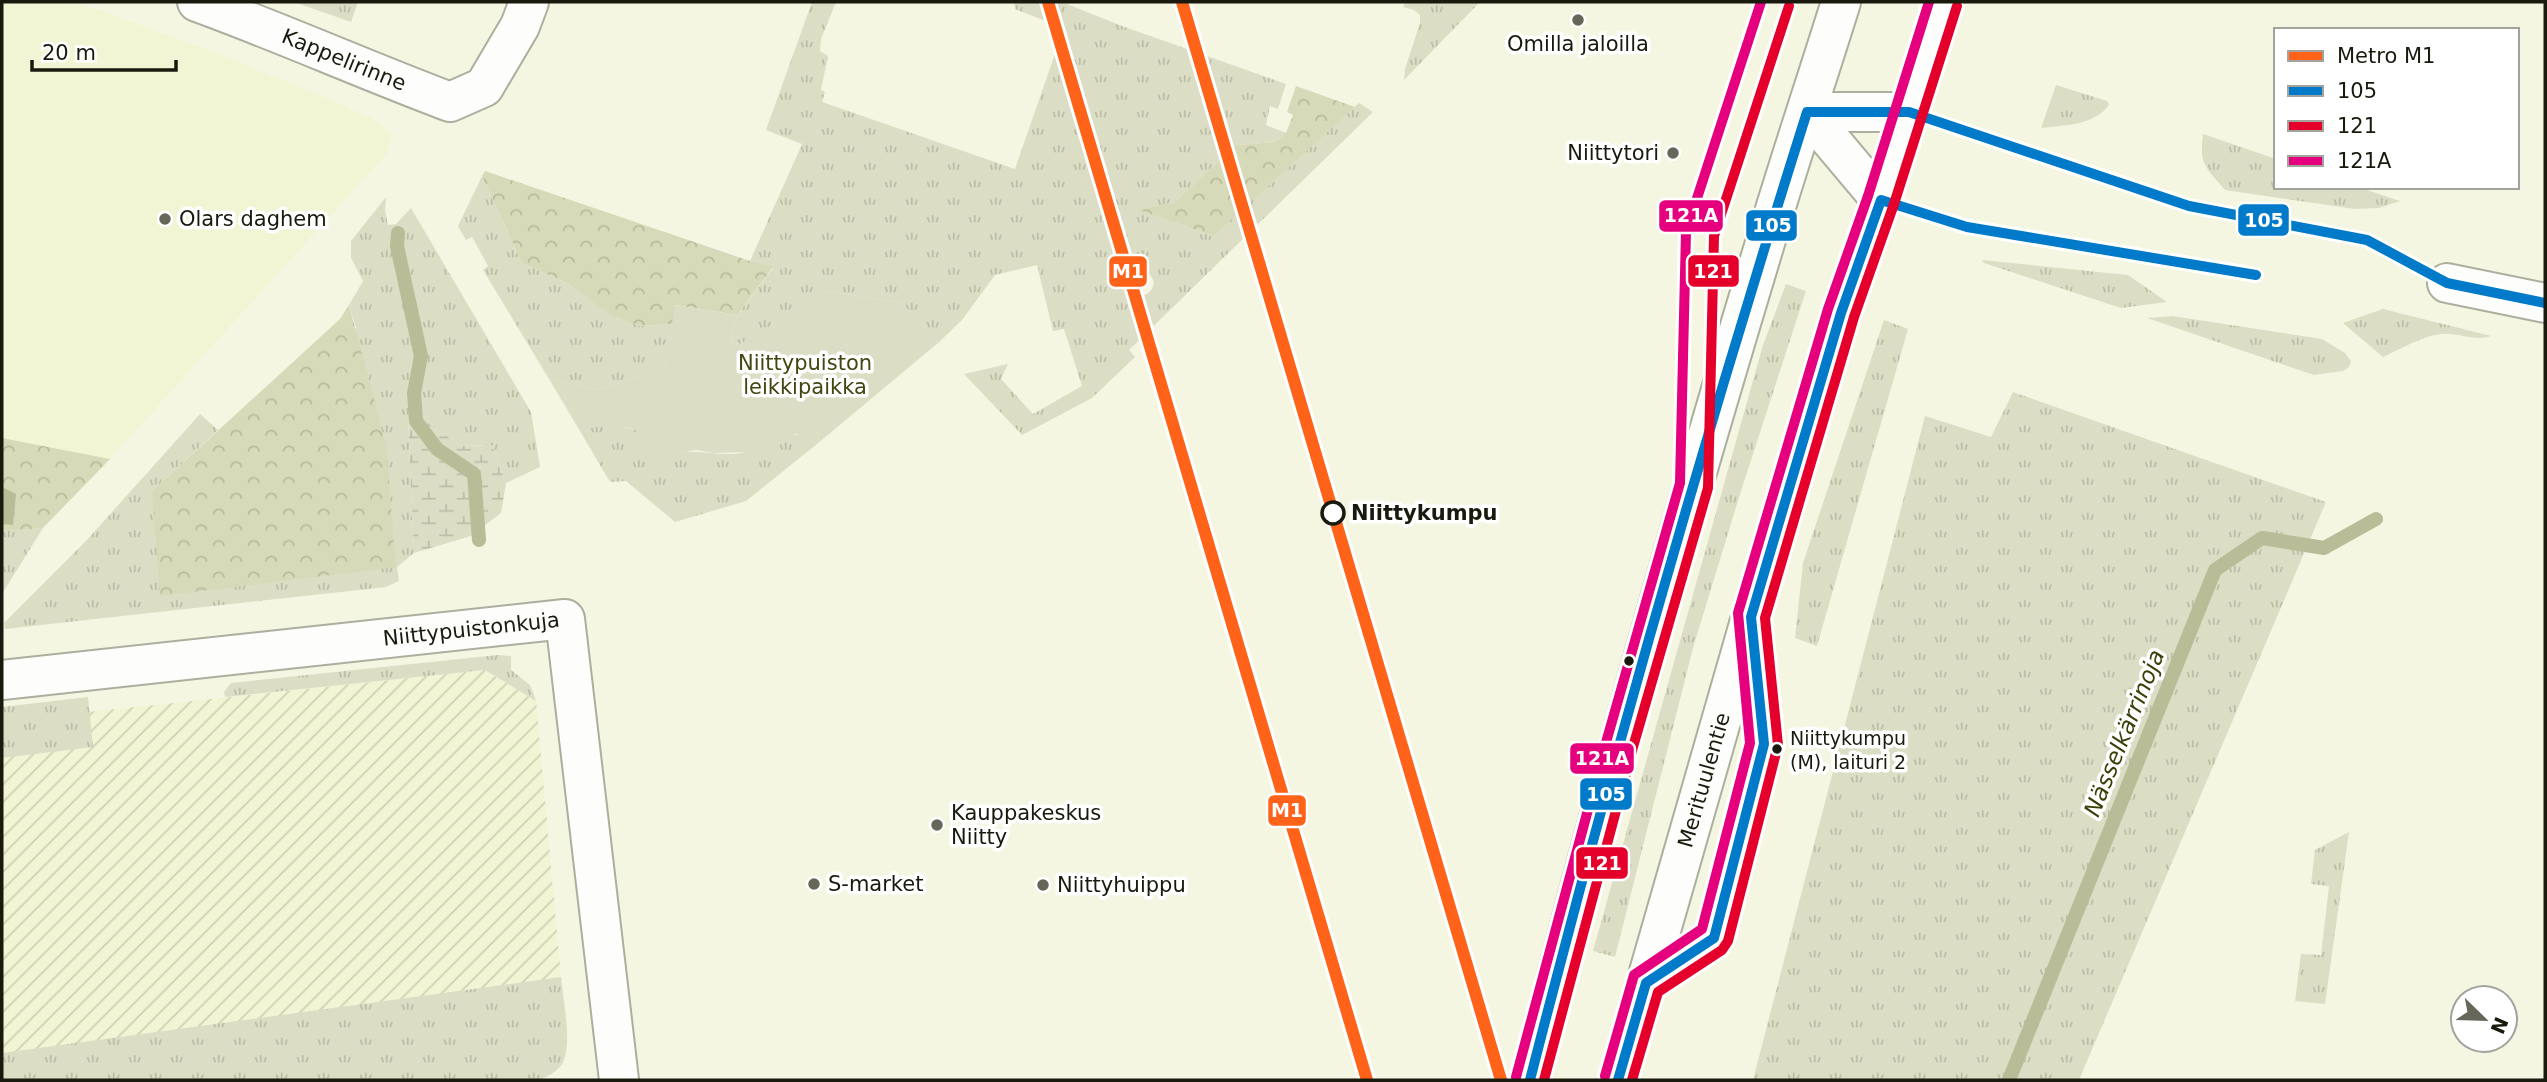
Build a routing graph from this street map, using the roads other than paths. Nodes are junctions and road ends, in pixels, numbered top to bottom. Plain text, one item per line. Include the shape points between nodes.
1 (197, 2) edge
2 (529, 2) edge
3 (1841, 2) edge
4 (1944, 2) edge
5 (1807, 112) junction
6 (1909, 112) junction
7 (1881, 200) junction
8 (2447, 283) dead end
9 (2545, 303) edge
10 (2, 680) edge
11 (619, 1080) edge
12 (1530, 1080) edge
13 (1618, 1080) edge

1 - 2 main road, Kappelirinne via 450,102 484,87
3 - 5 main road
4 - 6 main road, Merituulentie
5 - 6 main road
5 - 7 main road
5 - 12 main road via 1620,743
6 - 7 main road, Merituulentie
7 - 13 main road, Merituulentie via 1837,326
8 - 9 main road
10 - 11 main road, Niittypuistonkuja via 565,619

